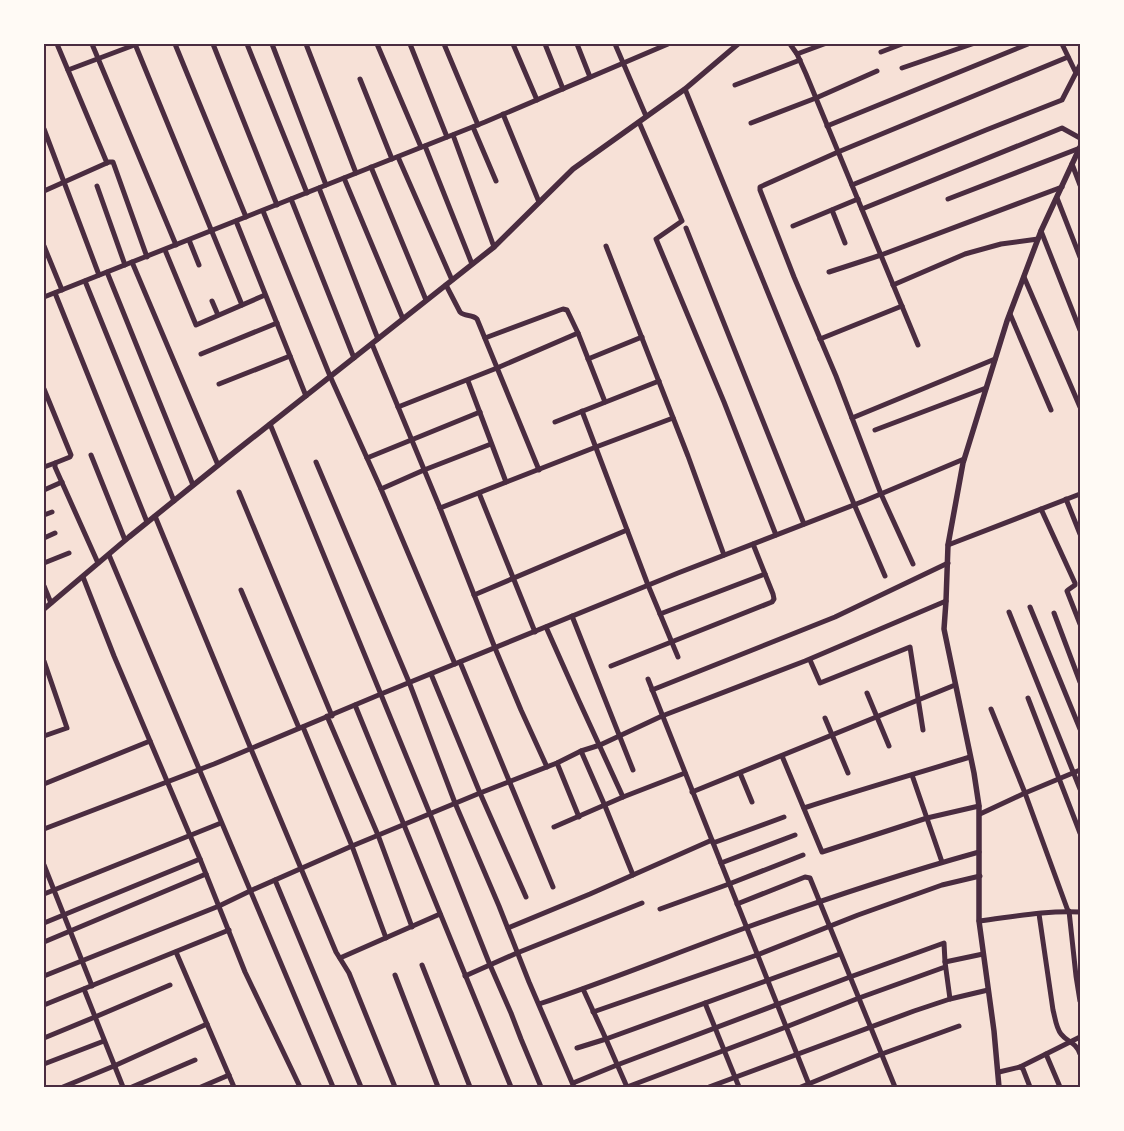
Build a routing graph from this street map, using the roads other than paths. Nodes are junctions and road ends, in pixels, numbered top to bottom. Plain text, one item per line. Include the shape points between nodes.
1 (58, 44) edge
2 (92, 44) edge
3 (136, 44) edge
4 (175, 44) edge
5 (212, 44) edge
6 (247, 44) edge
7 (272, 44) edge
8 (306, 44) edge
9 (377, 44) edge
10 (410, 44) edge
11 (444, 44) edge
12 (514, 44) edge
13 (545, 44) edge
14 (577, 44) edge
15 (615, 44) edge
16 (668, 44) edge
17 (738, 44) edge
18 (790, 44) edge
19 (824, 44) edge
20 (902, 44) edge
21 (972, 44) edge
22 (1028, 44) edge
23 (1062, 44) edge
24 (658, 46) edge
25 (881, 52) dead end
26 (798, 57) junction
27 (1068, 57) junction
28 (98, 59) junction
29 (623, 63) junction
30 (1080, 65) edge
31 (902, 68) dead end
32 (68, 70) junction
33 (877, 71) dead end
34 (1078, 73) edge
35 (590, 78) junction
36 (360, 79) dead end
37 (735, 85) dead end
38 (563, 89) junction
39 (685, 89) junction
40 (816, 98) junction
41 (537, 100) junction
42 (503, 114) junction
43 (646, 116) junction
44 (639, 122) junction
45 (751, 123) dead end
46 (475, 126) junction
47 (827, 126) junction
48 (44, 129) edge
49 (454, 134) junction
50 (448, 137) junction
51 (1080, 138) edge
52 (423, 147) junction
53 (1080, 147) edge
54 (838, 152) junction
55 (398, 157) junction
56 (392, 159) junction
57 (107, 163) junction
58 (1072, 164) junction
59 (371, 167) junction
60 (356, 173) junction
61 (344, 178) junction
62 (496, 181) dead end
63 (64, 182) junction
64 (852, 185) junction
65 (1080, 185) edge
66 (97, 186) dead end
67 (326, 186) junction
68 (1062, 187) junction
69 (319, 188) junction
70 (44, 191) edge
71 (307, 193) junction
72 (1057, 198) junction
73 (291, 199) junction
74 (858, 199) junction
75 (948, 199) dead end
76 (539, 202) junction
77 (277, 205) junction
78 (862, 209) junction
79 (263, 210) junction
80 (832, 210) junction
81 (246, 217) junction
82 (236, 221) junction
83 (793, 226) dead end
84 (686, 228) dead end
85 (212, 231) junction
86 (1041, 231) junction
87 (1038, 239) junction
88 (189, 240) junction
89 (845, 243) dead end
90 (176, 245) junction
91 (44, 246) edge
92 (606, 246) dead end
93 (494, 247) junction
94 (165, 250) junction
95 (881, 255) junction
96 (147, 257) junction
97 (1080, 257) edge
98 (132, 262) junction
99 (472, 264) junction
100 (126, 265) junction
101 (199, 265) dead end
102 (107, 272) junction
103 (829, 272) dead end
104 (99, 275) junction
105 (1024, 277) junction
106 (452, 280) junction
107 (85, 281) junction
108 (446, 285) junction
109 (893, 285) junction
110 (62, 290) junction
111 (55, 293) junction
112 (266, 295) junction
113 (44, 297) edge
114 (426, 300) junction
115 (212, 301) dead end
116 (242, 305) junction
117 (902, 306) junction
118 (1010, 314) junction
119 (218, 315) junction
120 (403, 319) junction
121 (276, 323) junction
122 (1080, 330) edge
123 (578, 333) junction
124 (642, 337) junction
125 (378, 338) junction
126 (485, 338) junction
127 (820, 339) junction
128 (372, 344) junction
129 (918, 345) dead end
130 (200, 354) dead end
131 (290, 356) junction
132 (354, 358) junction
133 (588, 359) junction
134 (995, 359) junction
135 (497, 368) junction
136 (330, 376) junction
137 (468, 381) junction
138 (659, 381) junction
139 (219, 384) dead end
140 (986, 388) junction
141 (44, 389) edge
142 (306, 396) junction
143 (46, 399) edge
144 (605, 402) junction
145 (398, 407) junction
146 (1080, 407) edge
147 (1050, 410) dead end
148 (582, 411) junction
149 (480, 412) junction
150 (673, 418) junction
151 (852, 418) junction
152 (555, 422) dead end
153 (270, 424) junction
154 (875, 430) dead end
155 (412, 440) junction
156 (491, 444) junction
157 (596, 447) junction
158 (91, 455) dead end
159 (367, 458) junction
160 (964, 458) junction
161 (55, 462) junction
162 (316, 462) dead end
163 (218, 465) junction
164 (44, 468) edge
165 (424, 470) junction
166 (539, 470) junction
167 (62, 482) junction
168 (506, 482) junction
169 (193, 485) junction
170 (381, 489) junction
171 (44, 490) edge
172 (239, 492) dead end
173 (479, 493) junction
174 (881, 494) junction
175 (1080, 494) edge
176 (1066, 500) junction
177 (174, 501) junction
178 (854, 504) junction
179 (440, 508) junction
180 (1041, 509) junction
181 (52, 512) dead end
182 (44, 516) edge
183 (155, 516) junction
184 (148, 522) junction
185 (804, 524) junction
186 (627, 530) junction
187 (56, 533) dead end
188 (1080, 534) edge
189 (776, 535) junction
190 (44, 538) edge
191 (126, 540) junction
192 (753, 544) junction
193 (948, 545) junction
194 (69, 553) dead end
195 (109, 555) junction
196 (724, 555) junction
197 (44, 563) edge
198 (98, 564) junction
199 (913, 564) dead end
200 (948, 564) junction
201 (765, 574) junction
202 (885, 576) dead end
203 (83, 577) junction
204 (513, 578) junction
205 (648, 585) junction
206 (44, 588) edge
207 (241, 590) dead end
208 (474, 595) junction
209 (946, 601) junction
210 (51, 603) junction
211 (1030, 607) dead end
212 (44, 609) edge
213 (1009, 612) dead end
214 (1054, 613) dead end
215 (660, 614) junction
216 (572, 616) junction
217 (1080, 624) edge
218 (546, 627) junction
219 (534, 632) junction
220 (672, 642) junction
221 (495, 648) junction
222 (678, 657) dead end
223 (810, 660) junction
224 (44, 661) edge
225 (458, 663) junction
226 (611, 666) dead end
227 (431, 674) junction
228 (648, 679) dead end
229 (409, 682) junction
230 (1080, 682) edge
231 (955, 685) junction
232 (652, 690) junction
233 (866, 693) dead end
234 (381, 694) junction
235 (1028, 698) dead end
236 (918, 700) junction
237 (355, 705) junction
238 (991, 709) dead end
239 (330, 716) junction
240 (662, 716) junction
241 (825, 718) dead end
242 (876, 718) junction
243 (301, 728) junction
244 (1080, 729) edge
245 (923, 730) dead end
246 (44, 736) edge
247 (620, 736) junction
248 (832, 736) junction
249 (150, 741) junction
250 (600, 745) junction
251 (889, 746) dead end
252 (251, 749) junction
253 (581, 751) junction
254 (782, 756) junction
255 (970, 757) junction
256 (557, 763) junction
257 (547, 767) junction
258 (199, 770) junction
259 (633, 770) dead end
260 (1080, 770) edge
261 (848, 772) dead end
262 (1074, 772) junction
263 (685, 773) junction
264 (740, 773) junction
265 (912, 775) junction
266 (1059, 779) junction
267 (167, 782) junction
268 (509, 782) junction
269 (44, 784) edge
270 (1080, 789) edge
271 (692, 792) junction
272 (480, 793) junction
273 (1025, 793) junction
274 (623, 798) junction
275 (752, 802) dead end
276 (455, 803) junction
277 (605, 806) junction
278 (979, 806) junction
279 (804, 808) junction
280 (430, 814) junction
281 (980, 814) junction
282 (579, 817) junction
283 (784, 818) dead end
284 (927, 818) junction
285 (221, 824) junction
286 (403, 825) junction
287 (554, 828) dead end
288 (44, 829) edge
289 (1080, 833) edge
290 (378, 835) junction
291 (795, 835) dead end
292 (190, 836) junction
293 (712, 842) junction
294 (352, 846) junction
295 (979, 852) junction
296 (803, 855) dead end
297 (200, 859) junction
298 (942, 862) junction
299 (721, 863) junction
300 (44, 864) edge
301 (301, 868) junction
302 (206, 874) junction
303 (633, 875) junction
304 (980, 876) junction
305 (275, 880) junction
306 (729, 884) junction
307 (553, 887) dead end
308 (54, 890) junction
309 (250, 891) junction
310 (44, 894) edge
311 (526, 897) dead end
312 (819, 902) junction
313 (642, 903) dead end
314 (737, 904) junction
315 (219, 906) junction
316 (660, 909) dead end
317 (1069, 911) junction
318 (1080, 912) edge
319 (440, 914) junction
320 (1039, 914) junction
321 (64, 915) junction
322 (979, 921) junction
323 (44, 923) edge
324 (412, 927) junction
325 (828, 927) junction
326 (508, 928) junction
327 (746, 928) junction
328 (229, 930) junction
329 (70, 931) junction
330 (386, 938) junction
331 (44, 942) edge
332 (176, 952) junction
333 (518, 953) junction
334 (840, 954) junction
335 (983, 954) junction
336 (757, 955) junction
337 (340, 958) junction
338 (81, 961) junction
339 (945, 964) junction
340 (422, 965) dead end
341 (490, 965) junction
342 (395, 975) dead end
343 (44, 976) edge
344 (465, 976) junction
345 (850, 977) junction
346 (767, 980) junction
347 (170, 985) dead end
348 (92, 986) junction
349 (84, 989) junction
350 (583, 989) junction
351 (988, 990) junction
352 (858, 998) junction
353 (950, 999) junction
354 (705, 1002) junction
355 (1080, 1002) edge
356 (539, 1004) junction
357 (44, 1005) edge
358 (777, 1005) junction
359 (593, 1012) junction
360 (95, 1017) junction
361 (207, 1024) junction
362 (959, 1026) dead end
363 (786, 1027) junction
364 (871, 1027) junction
365 (715, 1028) junction
366 (44, 1038) edge
367 (1080, 1038) edge
368 (606, 1039) junction
369 (104, 1041) junction
370 (1072, 1042) junction
371 (577, 1048) dead end
372 (724, 1050) junction
373 (881, 1054) junction
374 (1046, 1054) junction
375 (1080, 1054) edge
376 (796, 1055) junction
377 (195, 1060) dead end
378 (44, 1064) edge
379 (617, 1065) junction
380 (114, 1066) junction
381 (1020, 1067) junction
382 (999, 1072) junction
383 (229, 1075) junction
384 (736, 1078) junction
385 (573, 1085) edge
386 (810, 1086) edge
387 (62, 1087) edge
388 (123, 1087) edge
389 (132, 1087) edge
390 (201, 1087) edge
391 (234, 1087) edge
392 (300, 1087) edge
393 (333, 1087) edge
394 (361, 1087) edge
395 (395, 1087) edge
396 (438, 1087) edge
397 (470, 1087) edge
398 (511, 1087) edge
399 (541, 1087) edge
400 (627, 1087) edge
401 (709, 1087) edge
402 (740, 1087) edge
403 (801, 1087) edge
404 (895, 1087) edge
405 (999, 1087) edge
406 (1030, 1087) edge
407 (1060, 1087) edge

1 - 32 street
2 - 28 street
3 - 28 street
3 - 85 street
4 - 81 street
5 - 77 street
6 - 71 street
7 - 67 street
8 - 60 street
9 - 52 street
10 - 50 street
11 - 46 street
12 - 41 street
13 - 38 street
14 - 35 street
15 - 29 street
16 - 24 street
17 - 39 street
18 - 26 street
19 - 26 street
20 - 25 street
21 - 31 street
22 - 47 street
23 - 27 street
24 - 29 street
26 - 37 street
26 - 40 street
27 - 34 street
27 - 54 street
28 - 32 street
28 - 90 street
29 - 35 street
29 - 43 street
30 - 34 street
32 - 57 street
33 - 40 street
34 - 64 street via 1062,100
35 - 38 street
36 - 56 street
38 - 41 street
39 - 43 street
39 - 178 street
40 - 45 street
40 - 47 street
41 - 42 street
42 - 46 street
42 - 76 street
43 - 44 street
44 - 76 street via 573,169
44 - 189 street via 682,221 656,239
46 - 49 street
46 - 62 street
47 - 54 street
48 - 63 street
49 - 50 street
49 - 93 street
50 - 52 street
51 - 78 street via 1062,128
52 - 55 street
52 - 99 street
53 - 58 street
53 - 75 street
54 - 64 street
54 - 127 street via 760,187
55 - 56 street
55 - 106 street
56 - 59 street
57 - 63 street
57 - 96 street via 115,165
58 - 65 street
58 - 68 street
59 - 60 street
59 - 114 street
60 - 61 street
61 - 67 street
61 - 120 street
63 - 70 street
63 - 104 street
64 - 74 street
66 - 100 street
67 - 69 street
68 - 72 street
68 - 95 street
69 - 71 street
69 - 125 street
71 - 73 street
72 - 86 street
72 - 97 street
73 - 77 street
73 - 132 street
74 - 78 street
74 - 80 street
76 - 93 street
77 - 79 street
78 - 95 street
79 - 81 street
79 - 136 street
80 - 83 street
80 - 89 street
81 - 82 street
82 - 85 street
82 - 112 street
84 - 185 street
85 - 88 street
85 - 116 street
86 - 87 street
86 - 122 street
87 - 105 street
87 - 109 street via 1001,244 965,254
88 - 90 street
88 - 101 street
90 - 94 street
91 - 110 street
92 - 124 street
93 - 99 street
94 - 96 street
94 - 119 street via 196,325
95 - 103 street
95 - 109 street
96 - 98 street
98 - 100 street
98 - 163 street
99 - 106 street
100 - 102 street
102 - 104 street
102 - 169 street
104 - 107 street
105 - 118 street
105 - 146 street
106 - 108 street
107 - 110 street
107 - 177 street
108 - 114 street
108 - 126 street via 460,312 477,319
109 - 117 street
110 - 111 street
111 - 113 street
111 - 184 street
112 - 116 street
112 - 121 street
114 - 120 street
115 - 119 street
116 - 119 street
117 - 127 street
117 - 129 street
118 - 134 street
118 - 147 street
120 - 125 street
121 - 130 street
121 - 131 street
123 - 126 street via 570,314 563,310
123 - 133 street
123 - 135 street
124 - 133 street
124 - 138 street
125 - 128 street
126 - 135 street
127 - 151 street
128 - 132 street
128 - 145 street
131 - 139 street
131 - 142 street
132 - 136 street
133 - 144 street
134 - 140 street
134 - 151 street
135 - 137 street
135 - 166 street
136 - 142 street
136 - 159 street
137 - 145 street
137 - 149 street
138 - 144 street
138 - 150 street
140 - 154 street
140 - 160 street
141 - 143 street
142 - 153 street
143 - 161 street via 70,453 70,457
144 - 148 street
145 - 155 street
148 - 152 street
148 - 157 street
149 - 155 street
149 - 156 street
150 - 157 street
150 - 196 street
151 - 174 street
153 - 163 street
153 - 234 street
155 - 159 street
155 - 165 street
156 - 165 street
156 - 168 street
157 - 166 street
157 - 186 street
158 - 191 street
159 - 170 street
160 - 174 street
160 - 193 street
161 - 164 street
161 - 167 street
162 - 229 street
163 - 169 street
165 - 170 street
165 - 179 street
166 - 168 street
167 - 171 street
167 - 198 street
168 - 173 street
169 - 177 street
170 - 225 street
172 - 239 street
173 - 179 street
173 - 204 street
174 - 178 street
174 - 199 street
175 - 176 street
176 - 180 street
176 - 188 street
177 - 183 street
178 - 185 street
178 - 202 street
179 - 208 street
180 - 193 street
180 - 217 street via 1075,583 1067,591
181 - 182 street
183 - 184 street
183 - 252 street
184 - 191 street
185 - 189 street
186 - 204 street
186 - 205 street
187 - 190 street
189 - 192 street
191 - 195 street
192 - 196 street
192 - 201 street
193 - 200 street
194 - 197 street
195 - 198 street
195 - 258 street
196 - 205 street
198 - 203 street
200 - 209 street
200 - 232 street via 835,617
201 - 215 street
201 - 220 street via 774,599 772,602
203 - 210 street
203 - 249 street
204 - 208 street
204 - 219 street
205 - 215 street
205 - 216 street
206 - 210 street
207 - 243 street
208 - 221 street
209 - 223 street
209 - 231 street via 944,629
210 - 212 street
211 - 244 street
213 - 262 street
214 - 230 street
215 - 220 street
216 - 218 street
216 - 247 street
218 - 219 street
218 - 250 street
219 - 221 street
220 - 222 street
220 - 226 street
221 - 225 street
221 - 257 street
223 - 236 street via 820,683 910,647
223 - 240 street
224 - 246 street via 67,728
225 - 227 street
225 - 268 street
227 - 229 street
227 - 272 street
228 - 232 street
229 - 234 street
229 - 276 street
231 - 236 street
231 - 255 street
232 - 240 street
233 - 242 street
234 - 237 street
234 - 280 street
235 - 266 street
236 - 242 street
236 - 245 street
237 - 239 street
237 - 286 street
238 - 273 street
239 - 243 street
239 - 290 street
240 - 247 street
240 - 263 street
241 - 248 street
242 - 248 street
242 - 251 street
243 - 252 street
243 - 294 street
247 - 250 street
247 - 259 street
248 - 254 street
248 - 261 street
249 - 267 street
249 - 269 street
250 - 253 street
250 - 274 street
252 - 258 street
252 - 301 street
253 - 256 street
253 - 277 street
254 - 264 street
254 - 279 street
255 - 265 street
255 - 278 street
256 - 257 street
256 - 282 street
257 - 268 street
258 - 267 street
258 - 285 street
260 - 262 street
262 - 266 street
262 - 270 street
263 - 271 street
263 - 274 street
264 - 271 street
264 - 275 street
265 - 279 street
265 - 284 street
266 - 273 street
266 - 289 street
267 - 288 street
267 - 292 street
268 - 272 street
268 - 307 street
271 - 293 street
272 - 276 street
272 - 311 street
273 - 281 street
273 - 317 street
274 - 277 street
276 - 280 street
276 - 326 street
277 - 282 street
277 - 303 street
278 - 281 street
278 - 284 street
279 - 284 street via 822,852
280 - 286 street
280 - 341 street
281 - 295 street
282 - 287 street
283 - 293 street
284 - 298 street
285 - 292 street
285 - 309 street
286 - 290 street
286 - 319 street
290 - 294 street
290 - 324 street
291 - 299 street
292 - 297 street
292 - 308 street
293 - 299 street
293 - 303 street
294 - 301 street
294 - 330 street
295 - 298 street
295 - 304 street
296 - 306 street
297 - 302 street
297 - 321 street
298 - 312 street
299 - 306 street
300 - 308 street
301 - 305 street
301 - 337 street
302 - 315 street
302 - 329 street
303 - 326 street
304 - 322 street
304 - 325 street via 942,885
305 - 309 street
305 - 394 street
306 - 314 street
306 - 316 street
308 - 310 street
308 - 321 street
309 - 315 street
309 - 393 street
312 - 314 street via 812,881 805,877
312 - 325 street
312 - 327 street
313 - 333 street
314 - 327 street
315 - 328 street
315 - 338 street
317 - 318 street
317 - 320 street
317 - 355 street
319 - 324 street
319 - 344 street
320 - 322 street
320 - 370 street via 1057,1026 1061,1034
321 - 323 street
321 - 329 street
322 - 335 street
324 - 330 street
325 - 334 street
325 - 336 street
326 - 333 street
327 - 336 street
327 - 350 street
328 - 332 street
328 - 392 street
329 - 331 street
329 - 338 street
330 - 337 street
332 - 348 street
332 - 361 street
333 - 341 street
333 - 356 street
334 - 345 street
334 - 346 street
335 - 339 street
335 - 351 street
336 - 346 street
336 - 359 street
337 - 395 street via 349,972
338 - 343 street
338 - 348 street
339 - 345 street via 944,943
339 - 352 street
339 - 353 street
340 - 397 street
341 - 344 street
341 - 399 street
342 - 396 street
344 - 398 street
345 - 352 street
345 - 358 street
346 - 354 street
346 - 358 street
347 - 360 street
348 - 349 street
349 - 357 street
349 - 360 street
350 - 356 street
350 - 359 street
351 - 353 street
351 - 382 street
352 - 363 street
352 - 364 street
353 - 364 street
354 - 365 street
354 - 368 street
356 - 385 street
358 - 363 street
358 - 365 street
359 - 368 street
360 - 366 street
360 - 369 street
361 - 380 street
361 - 383 street
362 - 373 street
363 - 372 street
363 - 376 street
364 - 373 street
364 - 376 street
365 - 372 street
365 - 379 street
367 - 370 street
368 - 371 street
368 - 379 street
369 - 378 street
369 - 380 street
370 - 374 street
370 - 375 street
372 - 384 street
372 - 400 street
373 - 386 street
373 - 404 street
374 - 381 street
374 - 407 street
376 - 384 street
376 - 386 street
377 - 389 street
379 - 385 street
379 - 400 street
380 - 387 street
380 - 388 street
381 - 382 street
381 - 406 street
382 - 405 street
383 - 390 street
383 - 391 street
384 - 401 street
384 - 402 street
386 - 403 street

